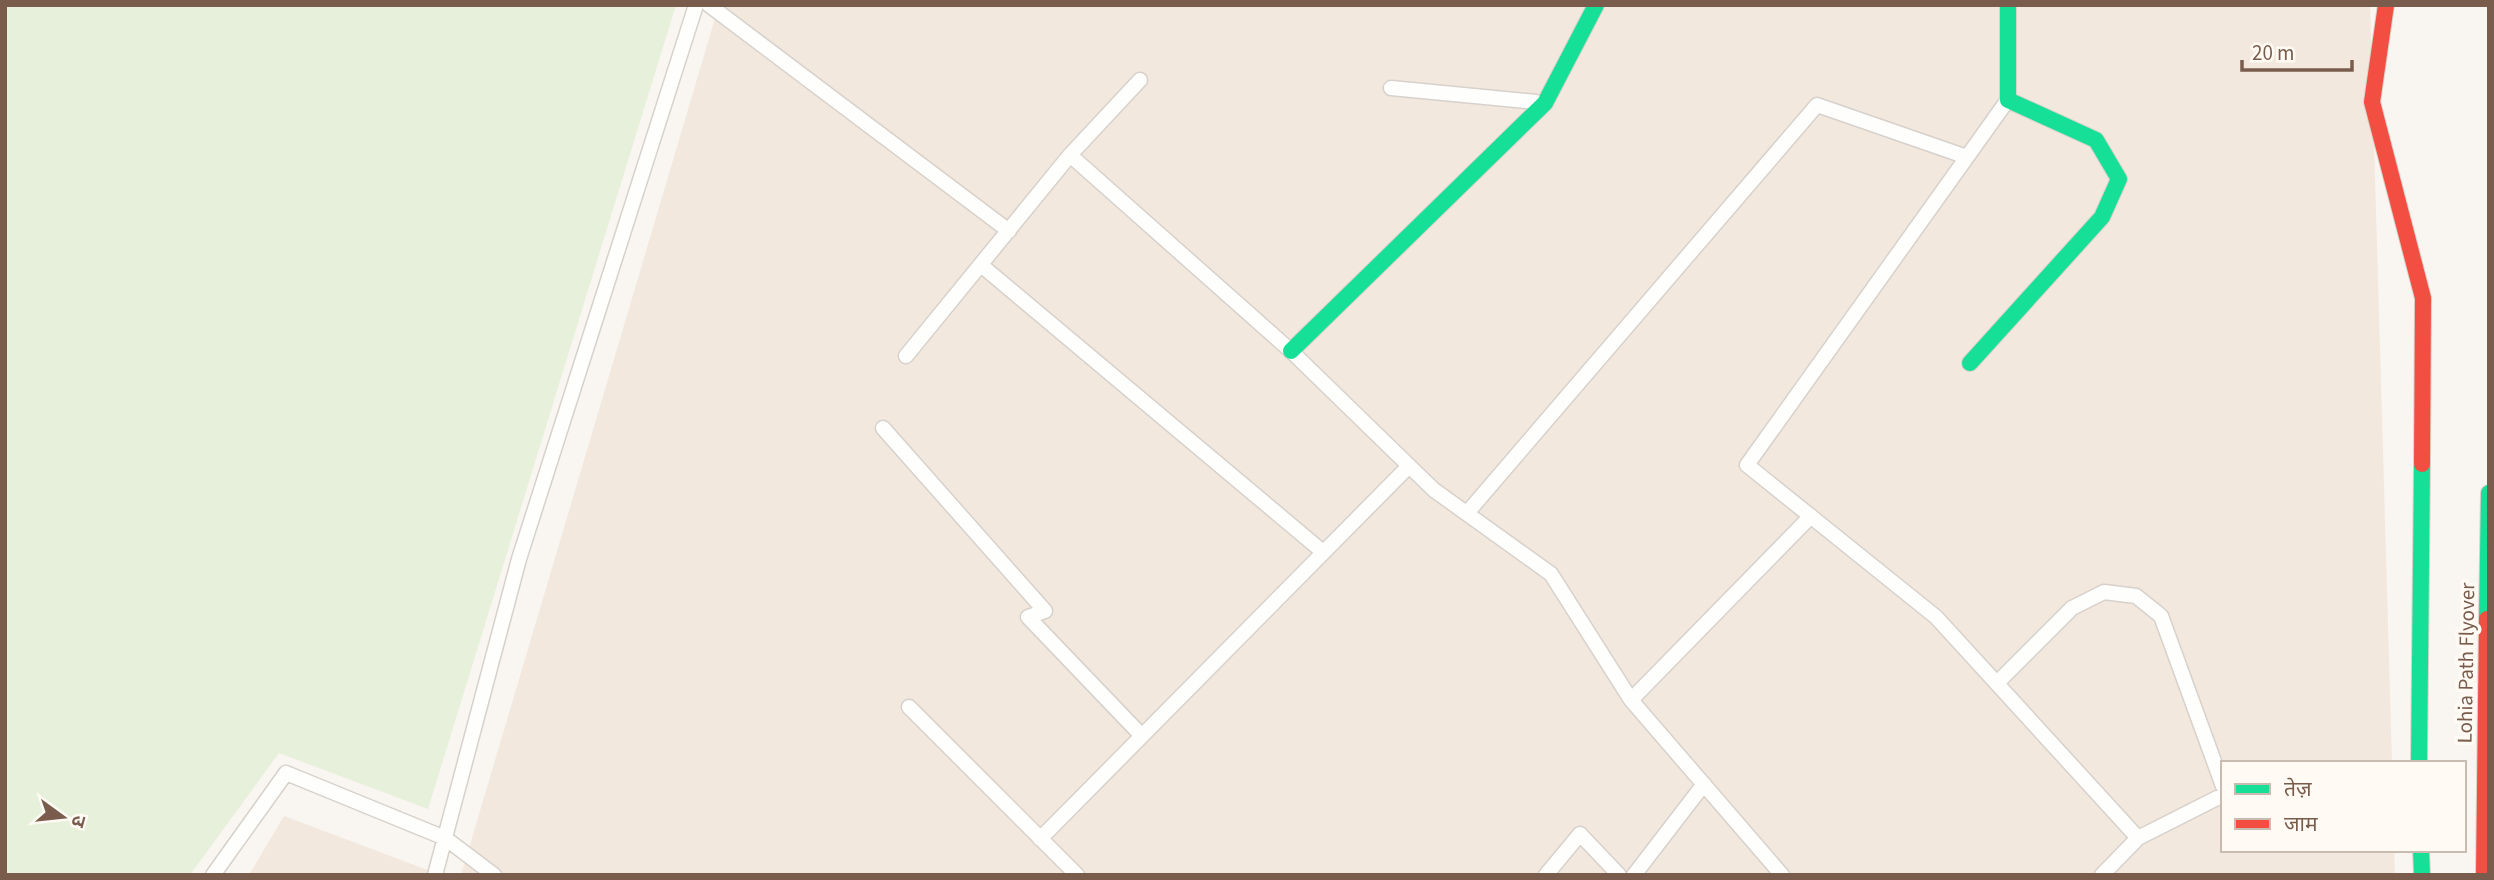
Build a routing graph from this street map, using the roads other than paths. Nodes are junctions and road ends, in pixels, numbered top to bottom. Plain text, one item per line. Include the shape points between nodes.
1 (696, 5) edge
2 (709, 5) edge
3 (1596, 5) edge
4 (2008, 5) edge
5 (2386, 5) edge
6 (1140, 80) dead end
7 (1391, 88) dead end
8 (2008, 100) junction
9 (1545, 103) junction
10 (1070, 155) junction
11 (1968, 157) junction
12 (1009, 231) junction
13 (981, 265) junction
14 (1291, 351) junction
15 (906, 356) dead end
16 (1970, 363) dead end
17 (883, 428) dead end
18 (1409, 466) junction
19 (2489, 493) edge
20 (1467, 513) junction
21 (1811, 516) junction
22 (1323, 552) junction
23 (1997, 683) junction
24 (1631, 700) junction
25 (909, 707) dead end
26 (1142, 736) junction
27 (2419, 761) edge
28 (2221, 781) edge
29 (1704, 784) junction
30 (2221, 796) edge
31 (445, 838) junction
32 (2138, 838) junction
33 (1040, 839) junction
34 (2421, 852) edge
35 (213, 875) edge
36 (435, 875) edge
37 (494, 875) edge
38 (1077, 875) edge
39 (1546, 875) edge
40 (1619, 875) edge
41 (1633, 875) edge
42 (1782, 875) edge
43 (2102, 875) edge
44 (2422, 875) edge
45 (2484, 875) edge

1 - 31 lane via 519,558
2 - 12 lane
3 - 9 street
4 - 8 street
5 - 27 street via 2372,102 2423,298
6 - 10 lane
7 - 9 lane
8 - 11 lane
8 - 16 street via 2096,140 2119,179 2102,217
9 - 14 street
10 - 12 lane
10 - 14 lane
11 - 20 lane via 1817,104
11 - 21 lane via 1747,465
12 - 13 lane
13 - 15 lane
13 - 22 lane
14 - 18 lane
17 - 26 lane via 1045,611 1028,617
18 - 20 lane
18 - 22 lane
19 - 45 street, Lohia Path Flyover
20 - 24 lane via 1551,573
21 - 23 lane via 1937,617
21 - 24 lane
22 - 26 lane
23 - 28 lane via 2071,608 2104,592 2136,596 2161,616
23 - 32 lane
24 - 29 lane
25 - 33 lane
26 - 33 lane
29 - 41 lane
29 - 42 lane
30 - 32 lane
31 - 35 lane via 286,773
31 - 36 lane
31 - 37 lane
32 - 43 lane
33 - 38 lane
34 - 44 street
39 - 40 lane via 1580,834

